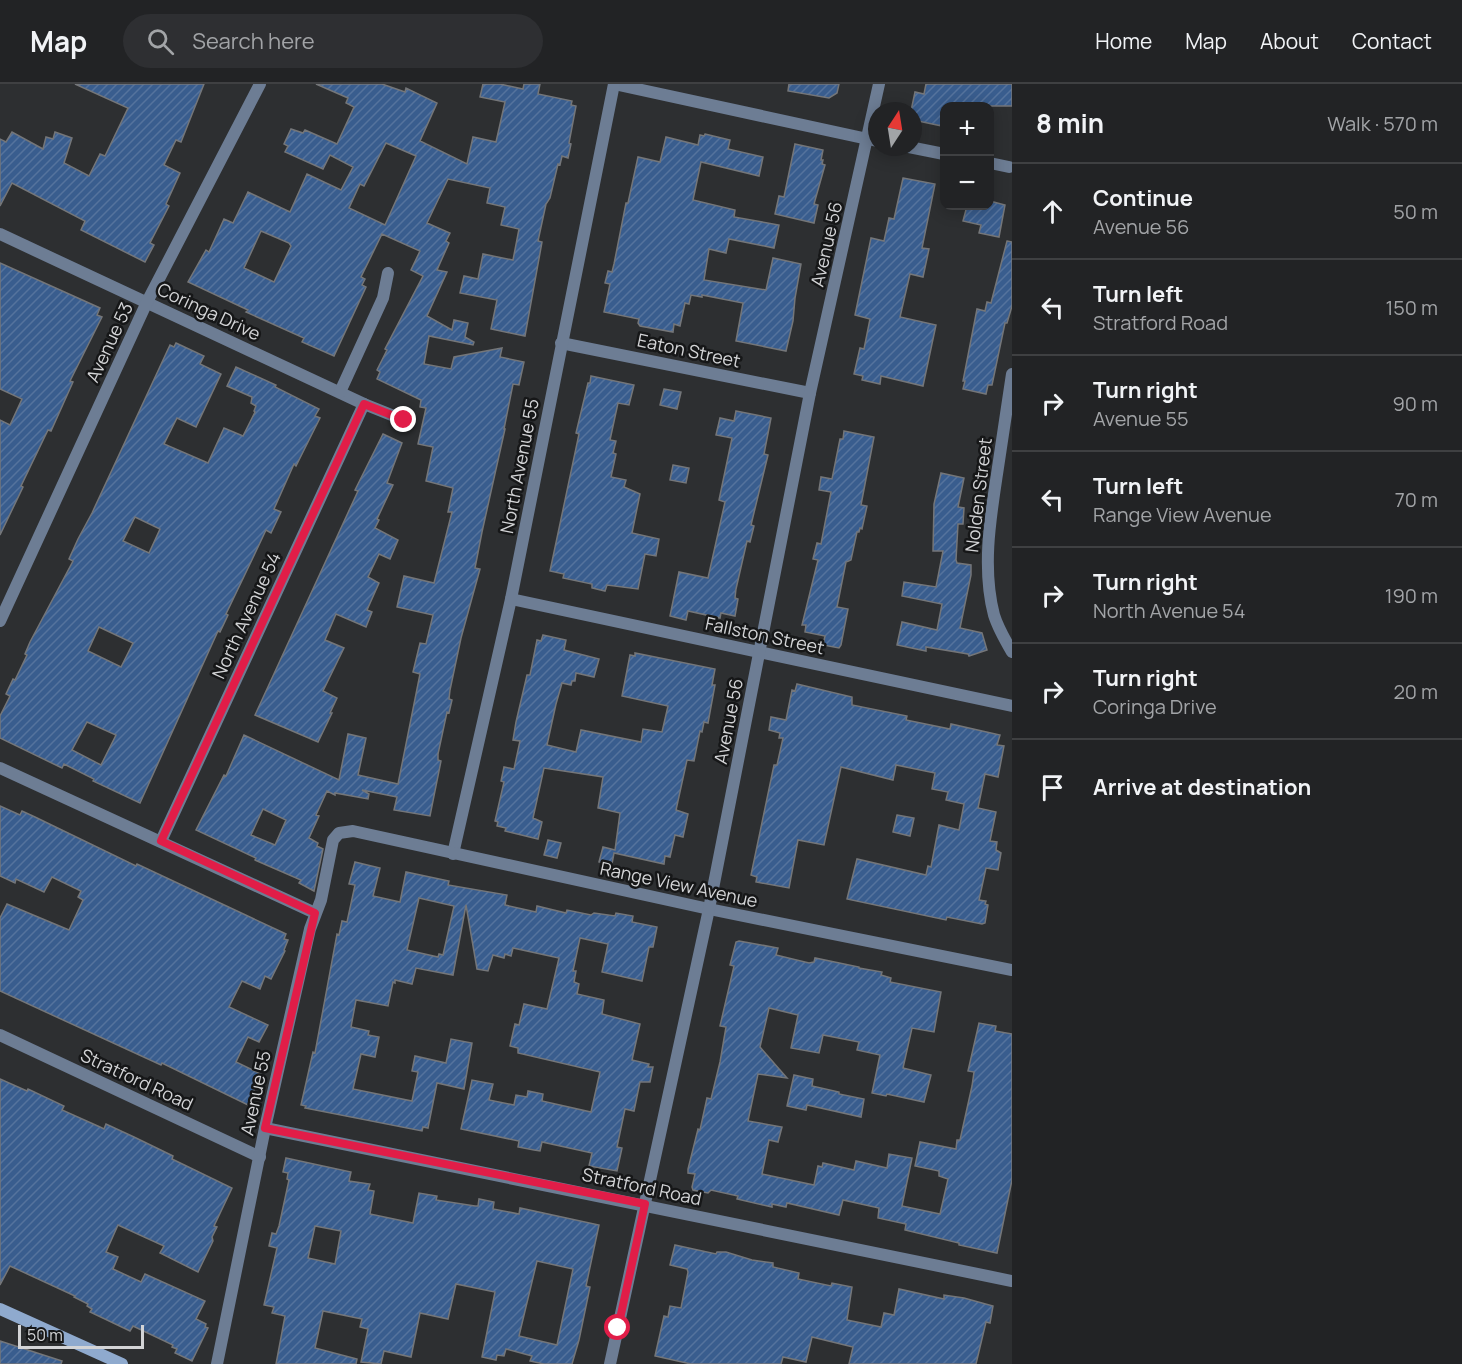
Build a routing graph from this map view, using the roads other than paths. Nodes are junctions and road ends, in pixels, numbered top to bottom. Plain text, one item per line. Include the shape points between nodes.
1 (260, 84) edge
2 (614, 84) edge
3 (879, 84) edge
4 (877, 102) edge
5 (868, 139) edge
6 (922, 150) edge
7 (940, 153) edge
8 (869, 156) edge
9 (994, 164) edge
10 (1009, 167) dead end
11 (0, 234) edge
12 (388, 273) dead end
13 (147, 302) junction
14 (561, 343) junction
15 (1012, 374) edge
16 (340, 392) junction
17 (810, 393) junction
18 (364, 404) junction
19 (404, 420) dead end
20 (511, 599) junction
21 (0, 621) edge
22 (760, 652) junction
23 (1012, 652) edge
24 (1012, 706) edge
25 (0, 768) edge
26 (339, 833) joint
27 (161, 841) junction
28 (453, 854) junction
29 (709, 909) junction
30 (315, 913) junction
31 (1012, 970) edge
32 (0, 1035) edge
33 (265, 1128) junction
34 (260, 1157) junction
35 (645, 1204) junction
36 (1012, 1281) edge
37 (0, 1309) edge
38 (122, 1364) edge
39 (217, 1364) edge
40 (610, 1364) edge

1 - 13 street, Avenue 53
2 - 5 street
2 - 14 street, North Avenue 55
3 - 4 street, Avenue 56
6 - 7 street
8 - 17 street, Avenue 56
9 - 10 street
11 - 13 street, Coringa Drive
12 - 16 street via 383,298
13 - 16 street, Coringa Drive
13 - 21 street, Avenue 53
14 - 17 street, Eaton Street
14 - 20 street, North Avenue 55
15 - 23 street, Nolden Street via 988,554 994,615
16 - 18 street, Coringa Drive
17 - 22 street, Avenue 56
18 - 19 street, Coringa Drive
18 - 27 street, North Avenue 54
20 - 22 street, Fallston Street
20 - 28 street, North Avenue 55
22 - 24 street, Fallston Street
22 - 29 street, Avenue 56
25 - 27 street
26 - 28 street, Range View Avenue via 353,831
26 - 30 street, Avenue 55 via 333,840
27 - 30 street
28 - 29 street, Range View Avenue
29 - 31 street, Range View Avenue
29 - 35 street, Avenue 56
30 - 33 street, Avenue 55
32 - 34 street, Stratford Road
33 - 34 street, Avenue 55
33 - 35 street, Stratford Road
34 - 39 street, Avenue 55
35 - 36 street, Stratford Road
35 - 40 street, Avenue 56
37 - 38 street

